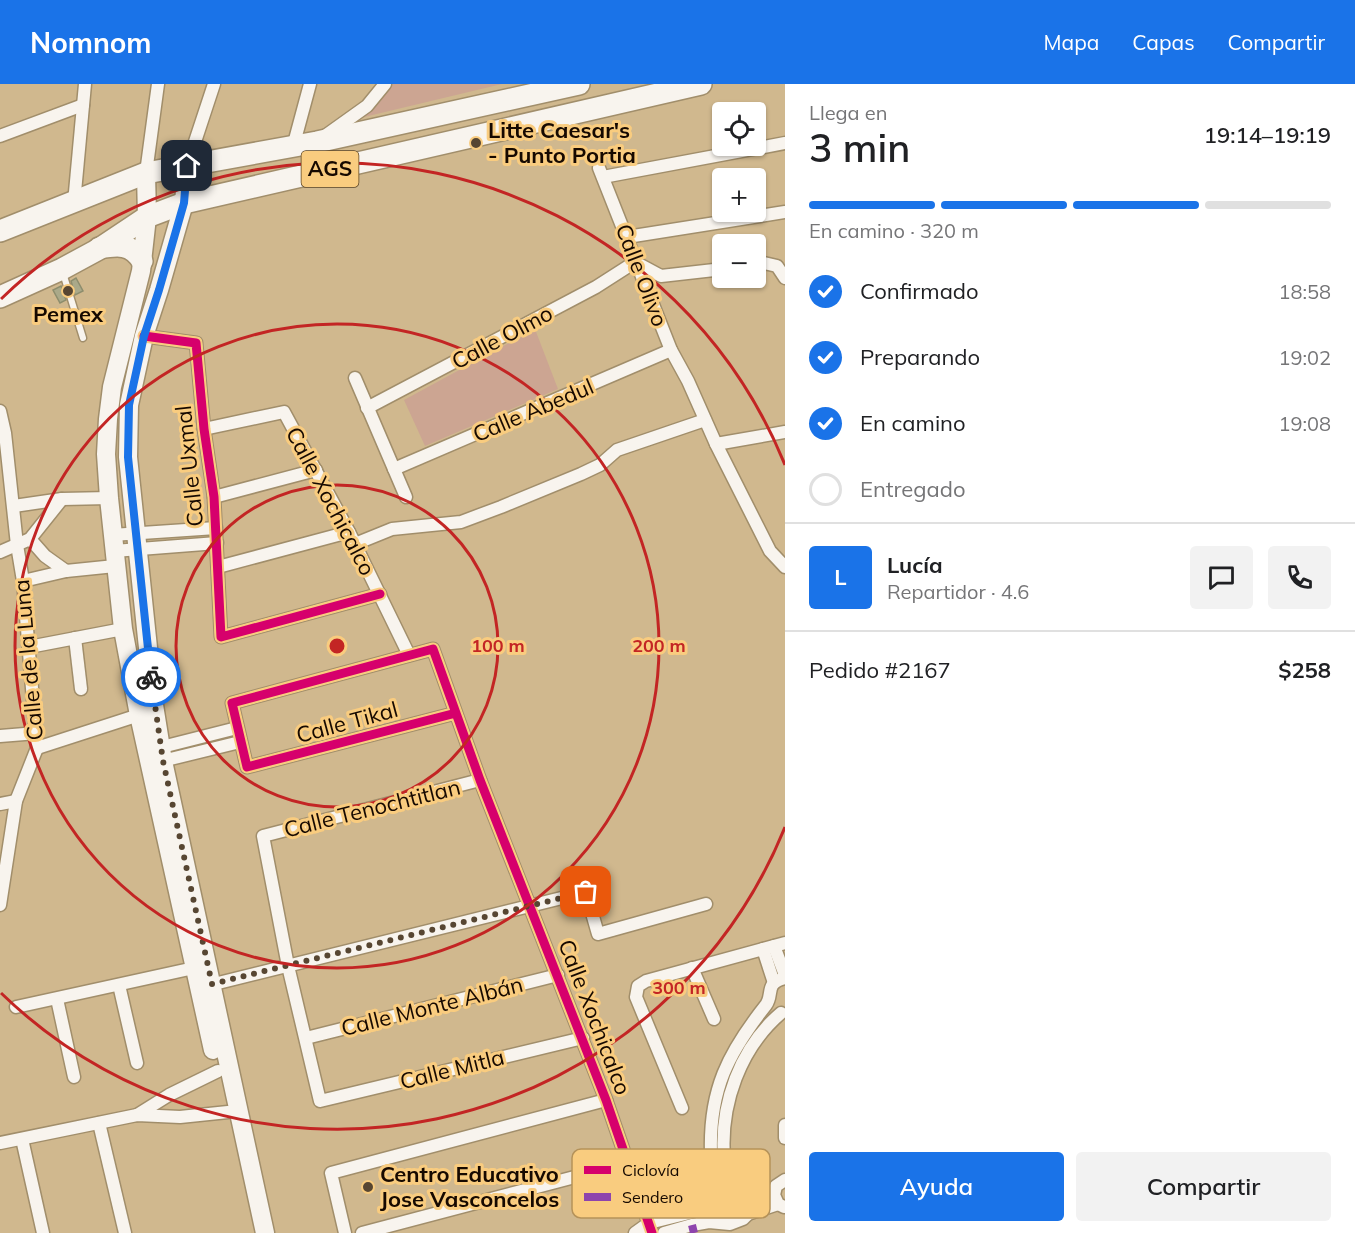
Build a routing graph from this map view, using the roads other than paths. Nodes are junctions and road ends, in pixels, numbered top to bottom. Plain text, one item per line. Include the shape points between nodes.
1 (85, 84) edge
2 (158, 84) edge
3 (214, 84) edge
4 (310, 84) edge
5 (385, 84) edge
6 (579, 84) edge
7 (701, 84) edge
8 (83, 105) junction
9 (0, 136) edge
10 (317, 142) junction
11 (785, 143) edge
12 (293, 147) junction
13 (187, 166) junction
14 (146, 173) junction
15 (74, 203) junction
16 (184, 203) junction
17 (785, 212) edge
18 (147, 217) junction
19 (0, 231) edge
20 (627, 237) junction
21 (99, 249) junction
22 (142, 261) junction
23 (635, 262) junction
24 (766, 263) edge
25 (62, 269) junction
26 (712, 270) edge
27 (785, 278) edge
28 (0, 297) edge
29 (144, 336) junction
30 (83, 338) dead end
31 (671, 350) junction
32 (354, 378) dead end
33 (367, 408) junction
34 (0, 411) edge
35 (705, 420) junction
36 (204, 429) junction
37 (785, 432) edge
38 (716, 444) junction
39 (4, 463) edge
40 (394, 469) junction
41 (316, 470) junction
42 (214, 497) junction
43 (406, 497) dead end
44 (109, 498) junction
45 (62, 499) junction
46 (14, 506) junction
47 (216, 528) junction
48 (349, 532) junction
49 (30, 539) junction
50 (137, 542) junction
51 (217, 543) junction
52 (355, 544) junction
53 (17, 545) junction
54 (114, 551) junction
55 (0, 552) edge
56 (783, 562) edge
57 (218, 567) junction
58 (66, 571) junction
59 (23, 581) junction
60 (380, 594) junction
61 (123, 629) junction
62 (75, 638) junction
63 (29, 647) junction
64 (409, 655) junction
65 (81, 689) dead end
66 (456, 713) junction
67 (139, 715) junction
68 (237, 728) junction
69 (36, 733) junction
70 (0, 736) edge
71 (240, 742) junction
72 (37, 748) junction
73 (155, 756) junction
74 (480, 780) junction
75 (16, 801) junction
76 (0, 804) edge
77 (706, 904) dead end
78 (0, 905) edge
79 (530, 905) junction
80 (774, 946) edge
81 (288, 966) junction
82 (194, 968) junction
83 (692, 968) junction
84 (558, 975) junction
85 (781, 978) edge
86 (119, 985) junction
87 (205, 986) junction
88 (57, 999) junction
89 (769, 1001) junction
90 (16, 1007) dead end
91 (783, 1013) edge
92 (714, 1020) dead end
93 (306, 1038) junction
94 (583, 1038) junction
95 (136, 1063) dead end
96 (218, 1071) junction
97 (74, 1077) dead end
98 (606, 1100) junction
99 (682, 1107) dead end
100 (228, 1112) junction
101 (137, 1115) junction
102 (99, 1123) junction
103 (785, 1126) edge
104 (785, 1138) edge
105 (22, 1139) junction
106 (0, 1143) edge
107 (623, 1149) edge
108 (711, 1149) edge
109 (724, 1149) edge
110 (572, 1178) edge
111 (785, 1180) edge
112 (774, 1190) junction
113 (770, 1191) edge
114 (782, 1205) edge
115 (679, 1218) edge
116 (718, 1218) edge
117 (744, 1218) edge
118 (719, 1223) junction
119 (650, 1228) edge
120 (43, 1233) edge
121 (125, 1233) edge
122 (253, 1233) edge
123 (264, 1233) edge
124 (345, 1233) edge
125 (362, 1233) edge
126 (635, 1233) edge
127 (664, 1233) edge

1 - 8 street
2 - 14 street
3 - 13 street
4 - 12 street
5 - 10 street via 367,106
6 - 10 highway, AGS
7 - 16 highway, AGS
8 - 9 street
8 - 15 street
10 - 12 highway, AGS
11 - 20 street, Calle Olivo via 601,172
12 - 13 highway, AGS
13 - 14 highway, AGS
13 - 16 main road
14 - 15 highway, AGS
14 - 18 main road
15 - 19 highway, AGS
16 - 18 highway, AGS
16 - 29 main road
17 - 20 street
18 - 21 highway, AGS
18 - 22 main road
20 - 23 street, Calle Olivo
21 - 22 highway via 118,245 130,248
21 - 25 highway, AGS
22 - 44 main road via 112,387 106,454
23 - 26 street via 661,276
23 - 31 street, Calle Olivo
23 - 33 street, Calle Olmo via 596,287
24 - 27 street via 777,266
25 - 28 highway, AGS
25 - 30 lane
29 - 36 street, Calle Uxmal via 196,343
29 - 50 main road via 129,405 128,457
31 - 35 street, Calle Olivo
31 - 40 street, Calle Abedul
32 - 33 street
33 - 40 street
34 - 39 street, Calle de la Luna via 5,433
35 - 38 street, Calle Olivo
35 - 52 street via 617,450 600,465 581,474 461,522 392,529
36 - 41 street, Calle Xochicalco via 284,412
36 - 42 street, Calle Uxmal
37 - 38 street
38 - 56 street, Calle Olivo via 770,551
39 - 46 street, Calle de la Luna
40 - 43 street
41 - 42 street
41 - 48 street, Calle Xochicalco
42 - 47 street, Calle Uxmal
44 - 45 street
44 - 54 main road
45 - 46 street
45 - 49 street
46 - 53 street, Calle de la Luna
47 - 50 street
47 - 51 street, Calle Uxmal
48 - 52 street, Calle Xochicalco
48 - 57 street
49 - 53 street
49 - 58 street
50 - 51 street
50 - 54 street
50 - 73 main road via 154,705
51 - 57 street, Calle Uxmal
52 - 60 street, Calle Xochicalco
53 - 55 street
53 - 59 street, Calle de la Luna
54 - 58 street
54 - 61 main road
57 - 60 street, Calle Uxmal via 221,637
58 - 59 street
59 - 63 street, Calle de la Luna
60 - 64 street, Calle Xochicalco
61 - 62 street
61 - 67 main road
62 - 63 street
62 - 65 street
63 - 69 street, Calle de la Luna
64 - 66 street, Calle Xochicalco via 433,649
64 - 68 street via 232,703
66 - 71 street, Calle Tikal via 247,768
66 - 74 street, Calle Xochicalco
67 - 72 street
67 - 73 main road
68 - 71 street
68 - 73 street
69 - 70 street
69 - 72 street, Calle de la Luna
71 - 73 street
72 - 75 street, Calle de la Luna
73 - 82 main road
73 - 87 main road
74 - 79 street, Calle Xochicalco
74 - 81 street, Calle Tenochtitlan via 263,836
75 - 76 street
75 - 78 street, Calle de la Luna
77 - 79 street via 598,934 586,892
79 - 81 street
79 - 84 street, Calle Xochicalco
80 - 83 street
80 - 85 street
81 - 87 street
81 - 93 street
82 - 86 street
82 - 87 main road
83 - 92 street
83 - 99 street via 646,981 638,986 636,997
84 - 93 street, Calle Monte Albán
84 - 94 street, Calle Xochicalco
85 - 89 street via 768,994
86 - 88 street
86 - 95 street
87 - 96 main road
87 - 123 main road
88 - 90 street
88 - 97 street
89 - 91 street
89 - 108 street via 740,1039 724,1070 717,1092
91 - 109 street via 766,1026 742,1061 727,1106
93 - 94 street, Calle Mitla via 320,1101
94 - 98 street, Calle Xochicalco
96 - 100 main road
96 - 101 street
98 - 107 street, Calle Xochicalco
98 - 124 street via 331,1173
100 - 101 street via 180,1117
100 - 122 main road
101 - 102 street
102 - 105 street
102 - 121 street
103 - 104 street
105 - 106 street
105 - 120 street
110 - 125 street
111 - 112 street
112 - 113 street
112 - 114 street
115 - 119 street
116 - 118 street
117 - 118 street via 730,1224
118 - 127 street
119 - 126 street

